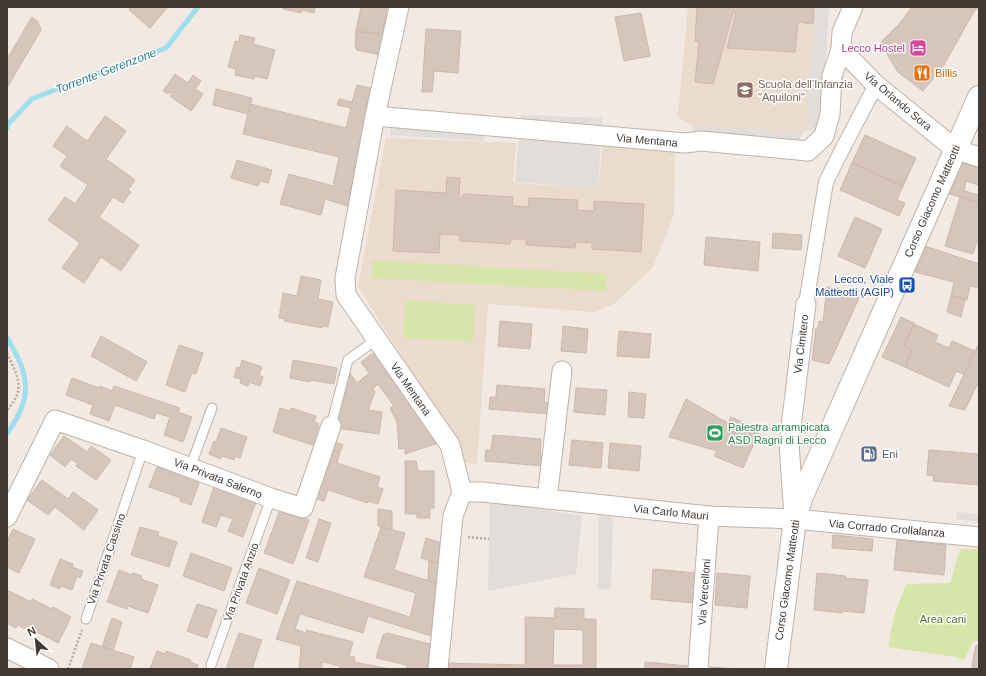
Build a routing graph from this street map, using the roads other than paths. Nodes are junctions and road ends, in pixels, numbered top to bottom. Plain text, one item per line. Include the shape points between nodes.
1 (398, 7) edge
2 (853, 7) edge
3 (841, 49) junction
4 (876, 85) junction
5 (979, 97) edge
6 (375, 116) junction
7 (955, 149) junction
8 (978, 155) edge
9 (806, 304) joint
10 (377, 339) junction
11 (562, 372) dead end
12 (212, 408) dead end
13 (331, 426) joint
14 (143, 450) junction
15 (190, 468) junction
16 (462, 492) junction
17 (271, 498) junction
18 (547, 499) junction
19 (710, 516) junction
20 (7, 517) edge
21 (795, 519) junction
22 (979, 537) edge
23 (86, 619) road end
24 (7, 648) edge
25 (211, 665) dead end
26 (50, 669) edge
27 (438, 669) edge
28 (698, 669) edge
29 (776, 669) edge

1 - 6 street, Via Mentana
2 - 3 street via 842,32
3 - 4 street, Via Orlando Sora
3 - 6 street, Via Mentana via 832,76 830,114 824,136 808,151 701,140 685,143
4 - 7 street, Via Orlando Sora
4 - 9 street, Via Cimitero via 826,182
5 - 7 street, Corso Giacomo Matteotti
6 - 10 street, Via Mentana via 345,278 346,295
7 - 8 street
7 - 21 street, Corso Giacomo Matteotti via 802,496
9 - 21 street, Via Cimitero via 789,443
10 - 13 lane, Via Privata Salerno via 348,360
10 - 16 street, Via Mentana via 450,445
11 - 18 street
12 - 15 lane
13 - 17 street, Via Privata Salerno via 303,508
14 - 15 street, Via Privata Salerno
14 - 20 street, Via Privata Salerno via 55,420
14 - 23 lane, Via Privata Cassino
15 - 17 street, Via Privata Salerno
16 - 18 street, Via Carlo Mauri
16 - 27 street via 453,516
17 - 25 lane, Via Privata Anzio
18 - 19 street, Via Carlo Mauri
19 - 21 street, Via Carlo Mauri
19 - 28 street, Via Vercelloni
21 - 22 street, Via Corrado Crollalanza
21 - 29 street, Corso Giacomo Matteotti
24 - 26 street

